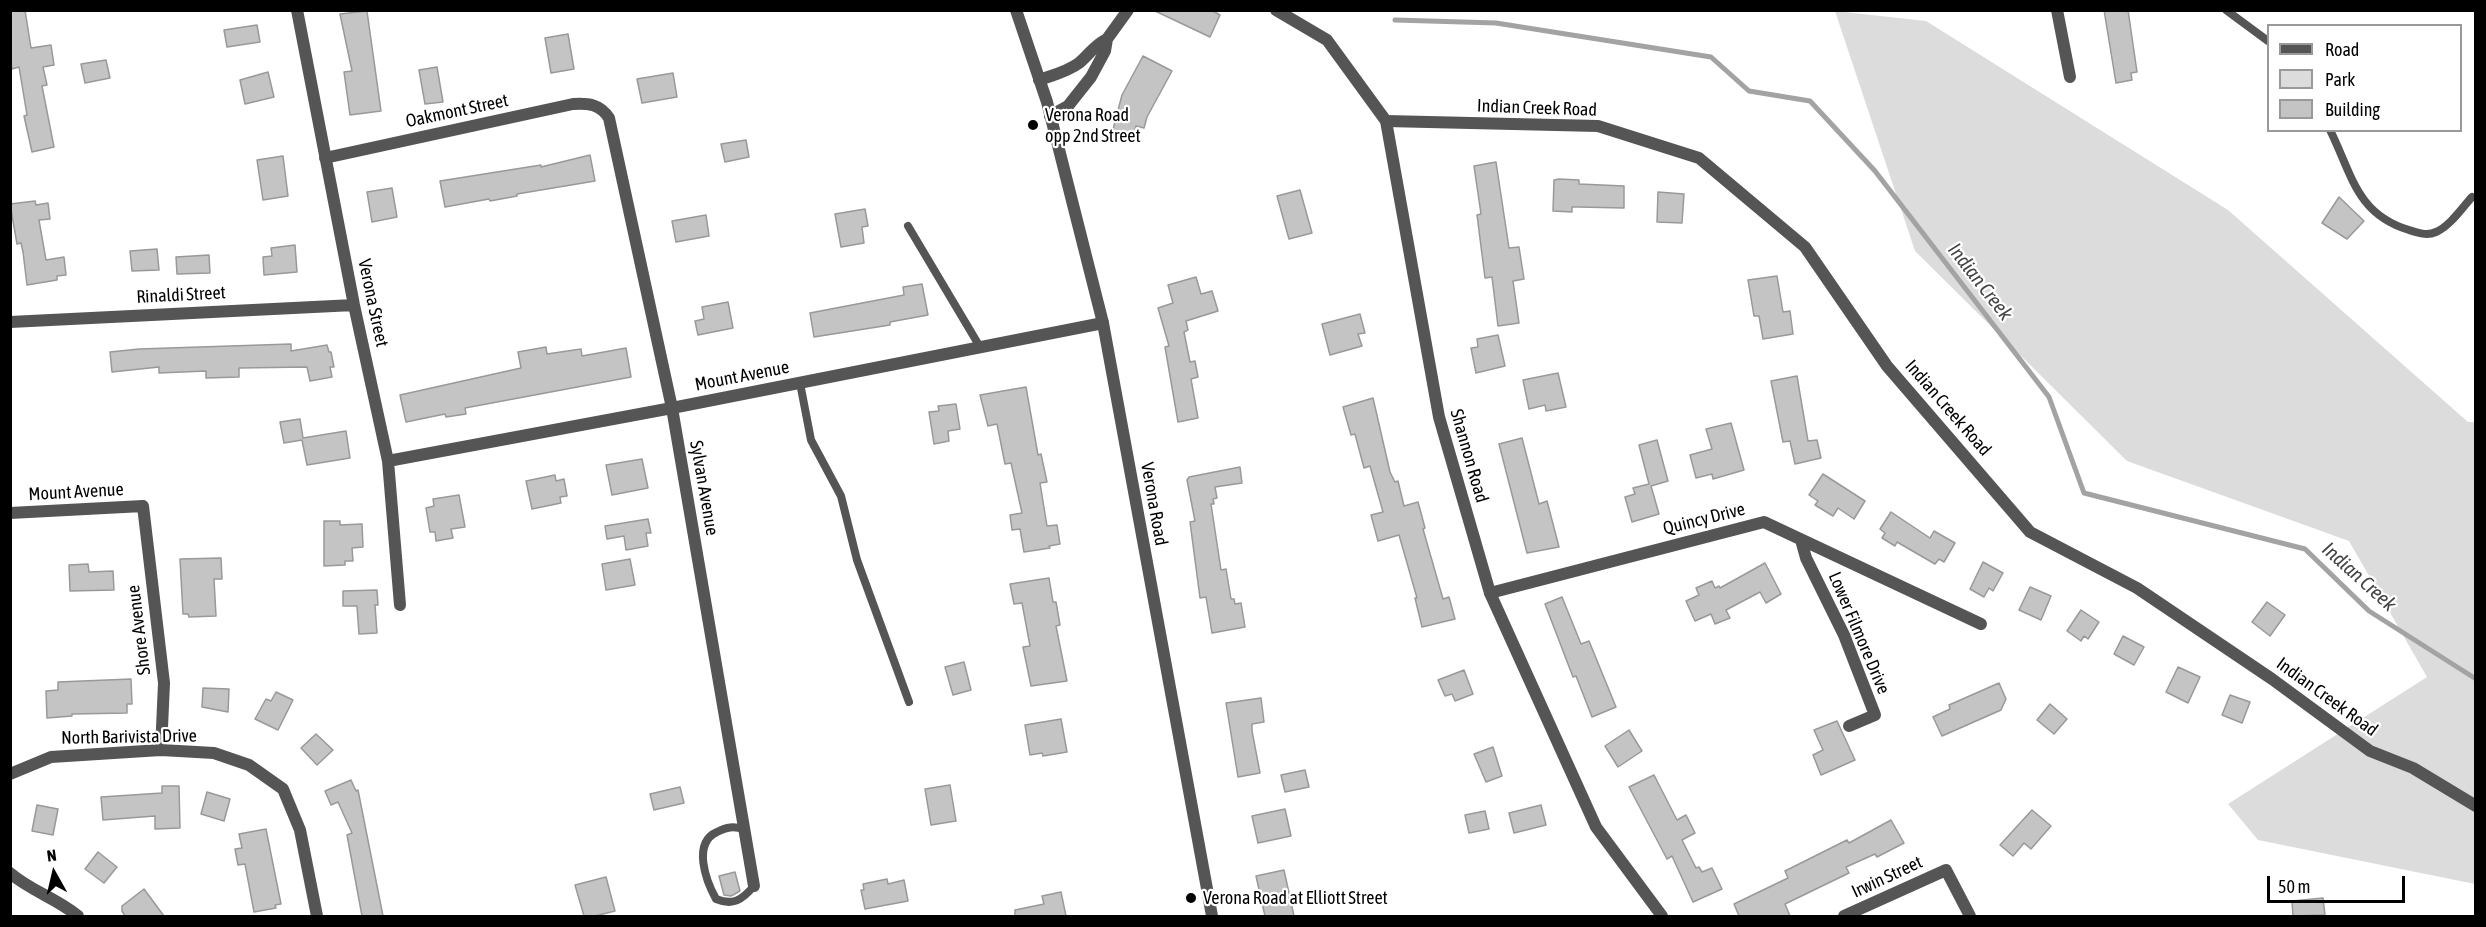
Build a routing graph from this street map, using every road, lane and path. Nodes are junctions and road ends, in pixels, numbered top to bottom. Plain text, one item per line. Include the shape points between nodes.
1 (297, 10) edge
2 (1016, 10) edge
3 (1128, 10) edge
4 (1276, 10) edge
5 (2057, 10) edge
6 (2226, 10) edge
7 (1107, 39) junction
8 (2267, 39) edge
9 (2070, 78) dead end
10 (1039, 80) junction
11 (596, 106) joint
12 (1050, 116) junction
13 (1386, 121) junction
14 (2331, 132) edge
15 (325, 158) junction
16 (2472, 197) dead end
17 (908, 226) dead end
18 (354, 305) junction
19 (10, 322) edge
20 (1103, 322) junction
21 (980, 347) junction
22 (800, 383) junction
23 (672, 408) junction
24 (388, 461) junction
25 (143, 506) joint
26 (10, 513) edge
27 (1801, 540) junction
28 (1490, 593) junction
29 (400, 605) dead end
30 (1982, 624) dead end
31 (909, 702) dead end
32 (1849, 726) dead end
33 (161, 750) junction
34 (10, 774) edge
35 (2475, 806) edge
36 (744, 829) junction
37 (10, 873) edge
38 (754, 886) joint
39 (1210, 915) edge
40 (78, 916) edge
41 (317, 916) edge
42 (1662, 916) edge
43 (1844, 916) edge
44 (1970, 916) edge

1 - 15 street, Verona Street
2 - 10 street, Verona Road
3 - 7 street
4 - 13 street, Shannon Road via 1327,40
5 - 9 street
6 - 8 lane
7 - 10 street via 1095,45 1079,63
7 - 12 street via 1091,77 1068,106
10 - 12 street, Verona Road
11 - 15 street, Oakmont Street via 573,104
11 - 23 street, Sylvan Avenue via 609,118
12 - 20 street, Verona Road
13 - 28 street, Shannon Road via 1438,417
13 - 35 street, Indian Creek Road via 1598,126 1699,158 1804,247 1887,366 2030,532 2137,588 2370,751 2413,768
14 - 16 lane via 2353,184 2377,216 2396,226 2428,235 2438,232
15 - 18 street, Verona Street
17 - 21 lane
18 - 19 street, Rinaldi Street
18 - 24 street, Verona Street
20 - 21 street, Mount Avenue
20 - 39 street, Verona Road
21 - 22 street, Mount Avenue
22 - 23 street, Mount Avenue
22 - 31 lane via 811,440 840,496 857,560
23 - 24 street, Mount Avenue
23 - 36 street, Sylvan Avenue
24 - 29 street, Verona Street
25 - 26 street, Mount Avenue
25 - 33 street, Shore Avenue via 164,683
27 - 28 street, Quincy Drive via 1764,522
27 - 30 street, Quincy Drive
27 - 32 street, Lower Filmore Drive via 1875,715
28 - 42 street, Shannon Road via 1596,827
33 - 34 street, North Barivista Drive via 51,757
33 - 41 street, North Barivista Drive via 214,753 249,765 283,789 300,830
36 - 38 street, Sylvan Avenue
36 - 38 lane via 728,827 707,838 703,846 704,864 716,899 736,902
37 - 40 street
43 - 44 street, Irwin Street via 1946,870

